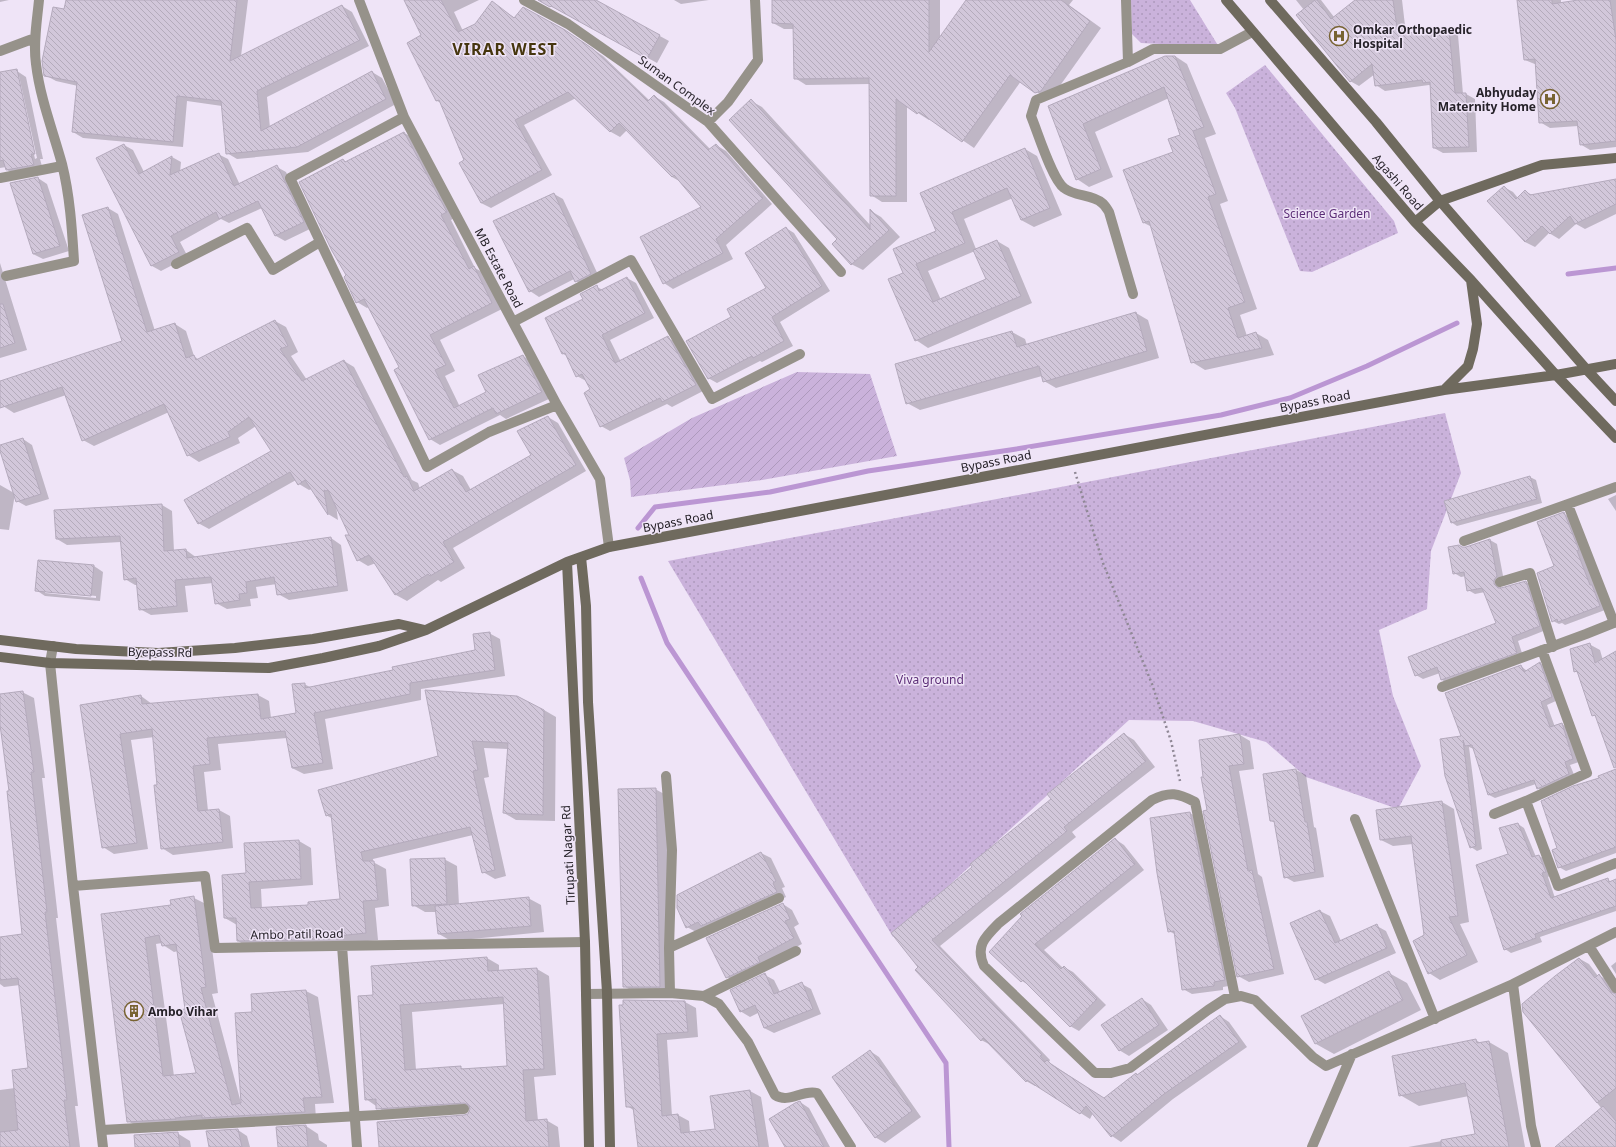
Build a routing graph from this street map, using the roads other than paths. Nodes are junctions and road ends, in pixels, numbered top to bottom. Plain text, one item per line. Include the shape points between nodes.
1 (39, 0) edge
2 (359, 0) edge
3 (524, 0) edge
4 (755, 0) edge
5 (1126, 0) edge
6 (1226, 0) edge
7 (1270, 0) edge
8 (1252, 32) junction
9 (35, 38) junction
10 (0, 51) edge
11 (1128, 62) junction
12 (404, 117) junction
13 (708, 122) junction
14 (1616, 158) edge
15 (62, 166) junction
16 (0, 178) edge
17 (1440, 201) junction
18 (1415, 222) junction
19 (320, 242) junction
20 (176, 264) dead end
21 (841, 272) dead end
22 (6, 276) dead end
23 (1471, 280) junction
24 (1133, 294) dead end
25 (513, 322) junction
26 (800, 354) dead end
27 (1616, 364) edge
28 (1587, 370) junction
29 (1556, 375) junction
30 (1444, 390) junction
31 (1616, 401) edge
32 (557, 405) junction
33 (1616, 438) edge
34 (1616, 487) edge
35 (1568, 505) junction
36 (1464, 541) dead end
37 (609, 547) junction
38 (582, 557) junction
39 (567, 562) junction
40 (1500, 582) dead end
41 (1615, 622) edge
42 (426, 630) junction
43 (0, 640) edge
44 (53, 646) junction
45 (1553, 646) junction
46 (1542, 650) junction
47 (0, 657) edge
48 (50, 663) junction
49 (1442, 687) dead end
50 (666, 776) dead end
51 (1526, 802) junction
52 (1494, 814) dead end
53 (1355, 819) dead end
54 (1616, 863) edge
55 (73, 886) junction
56 (779, 898) dead end
57 (1616, 932) edge
58 (585, 942) junction
59 (342, 946) junction
60 (1588, 946) junction
61 (669, 948) junction
62 (796, 951) dead end
63 (1513, 984) junction
64 (1616, 988) edge
65 (606, 992) junction
66 (670, 993) junction
67 (586, 994) junction
68 (704, 996) junction
69 (1235, 997) junction
70 (1435, 1018) junction
71 (1352, 1054) junction
72 (464, 1109) dead end
73 (354, 1115) junction
74 (102, 1130) junction
75 (103, 1147) edge
76 (357, 1147) edge
77 (589, 1147) edge
78 (610, 1147) edge
79 (851, 1147) edge
80 (1312, 1147) edge
81 (1536, 1147) edge

1 - 9 street
2 - 12 street, MB Estate Road
3 - 13 street, Suman Complex via 568,24
4 - 13 street via 758,60 728,102
5 - 11 street
6 - 8 street, Agashi Road
7 - 17 street, Agashi Road via 1376,122
8 - 11 street via 1220,49 1154,49
8 - 18 street, Agashi Road
9 - 10 street
9 - 15 street via 40,85
11 - 24 street via 1036,100 1031,116 1056,179 1074,194 1096,199 1109,212
12 - 19 street via 290,178
12 - 25 street, MB Estate Road
13 - 21 street, Suman Complex
14 - 17 street via 1542,165
15 - 16 street
15 - 22 street via 71,220 74,261
17 - 18 street
17 - 28 street, Agashi Road
18 - 23 street, Agashi Road
19 - 20 street via 273,270 247,228
19 - 32 street via 427,467 489,432
23 - 29 street, Agashi Road
23 - 30 street via 1478,324 1473,349 1468,366
25 - 26 street via 631,260 712,399
25 - 32 street, MB Estate Road
27 - 28 street, Bypass Road
28 - 29 street, Bypass Road
28 - 31 street, Agashi Road
29 - 30 street, Bypass Road
29 - 33 street, Agashi Road
30 - 37 street, Bypass Road
32 - 37 street, MB Estate Road via 600,479
34 - 35 street
35 - 36 street
35 - 41 street
37 - 38 street, Bypass Road
38 - 39 street, Bypass Road
38 - 65 street
39 - 42 street, Bypass Road
39 - 58 street, Tirupati Nagar Rd
40 - 45 street via 1530,573
41 - 45 street
42 - 44 street via 399,624 313,639 158,653
42 - 48 street, Byepass Rd via 379,646 269,668
43 - 44 street
44 - 48 street
45 - 46 street
46 - 49 street
46 - 51 street via 1587,773
47 - 48 street, Byepass Rd
48 - 55 street
50 - 61 street via 672,850
51 - 52 street
51 - 54 street via 1558,886
53 - 70 street
55 - 59 street, Ambo Patil Road via 205,876 215,948
55 - 74 street
56 - 61 street
57 - 60 street
58 - 59 street, Ambo Patil Road
58 - 67 street, Tirupati Nagar Rd
59 - 73 street
60 - 63 street
60 - 64 street
61 - 66 street
62 - 68 street
63 - 70 street
63 - 81 street via 1531,1126
65 - 66 street
65 - 67 street
65 - 78 street
66 - 68 street
67 - 77 street, Tirupati Nagar Rd
68 - 79 street via 719,1004 748,1042 774,1095 780,1099 810,1091 817,1092
69 - 69 street via 1195,802 1183,796 1163,794 1152,800 999,923 986,936 980,950 984,966 1094,1073 1111,1073 1130,1068 1208,1010 1225,999
69 - 71 street via 1255,1000 1313,1057 1326,1066
70 - 71 street
71 - 80 street
72 - 73 street
73 - 74 street
73 - 76 street
74 - 75 street

